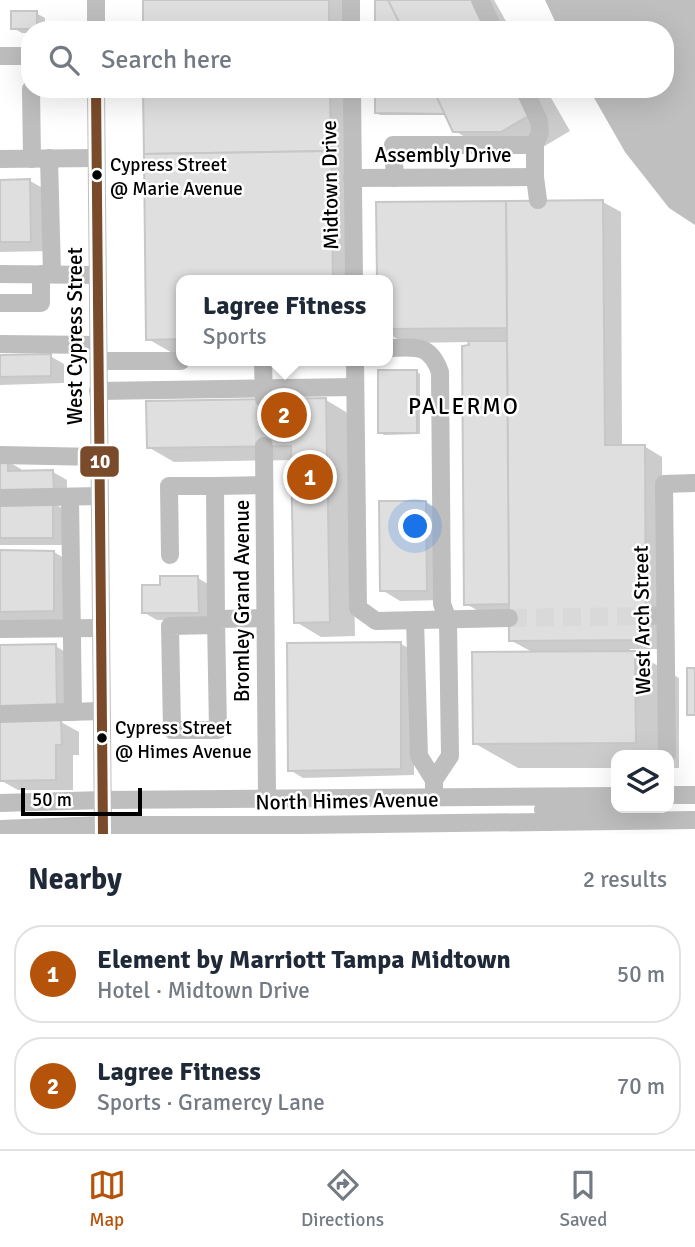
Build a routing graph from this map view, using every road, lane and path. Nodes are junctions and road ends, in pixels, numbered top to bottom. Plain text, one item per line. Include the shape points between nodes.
1 (96, 0) edge
2 (351, 0) edge
3 (480, 0) edge
4 (96, 21) edge
5 (351, 21) edge
6 (490, 21) edge
7 (0, 56) edge
8 (21, 56) edge
9 (32, 98) edge
10 (96, 98) edge
11 (352, 98) edge
12 (528, 98) edge
13 (535, 145) junction
14 (96, 158) junction
15 (0, 159) edge
16 (41, 159) junction
17 (535, 177) junction
18 (352, 178) junction
19 (395, 178) junction
20 (538, 200) dead end
21 (0, 274) edge
22 (47, 274) junction
23 (97, 275) junction
24 (354, 275) edge
25 (0, 303) edge
26 (0, 344) edge
27 (393, 348) edge
28 (98, 353) junction
29 (176, 361) edge
30 (263, 366) edge
31 (355, 366) edge
32 (355, 387) junction
33 (98, 391) junction
34 (264, 394) junction
35 (264, 446) tunnel mouth
36 (0, 455) edge
37 (99, 457) junction
38 (695, 483) edge
39 (264, 485) junction
40 (215, 486) junction
41 (99, 496) junction
42 (70, 497) junction
43 (0, 498) edge
44 (170, 555) dead end
45 (646, 615) tunnel mouth
46 (665, 615) junction
47 (265, 618) junction
48 (509, 618) tunnel mouth
49 (415, 620) junction
50 (448, 620) junction
51 (216, 622) junction
52 (100, 628) junction
53 (0, 629) edge
54 (71, 629) junction
55 (101, 711) junction
56 (73, 712) junction
57 (0, 714) edge
58 (667, 750) edge
59 (434, 789) junction
60 (674, 795) edge
61 (695, 795) edge
62 (611, 796) edge
63 (267, 798) junction
64 (103, 800) junction
65 (0, 803) edge
66 (611, 808) edge
67 (694, 823) edge
68 (444, 827) edge
69 (635, 827) edge
70 (498, 828) edge
71 (0, 829) edge
72 (385, 829) edge
73 (103, 830) edge
74 (264, 830) edge
75 (303, 830) edge

1 - 4 street
2 - 5 street
3 - 6 street
7 - 8 street
9 - 16 street
10 - 14 street, West Cypress Street
11 - 18 street, Midtown Drive
12 - 13 street via 539,121
13 - 17 street
13 - 19 street via 393,145
14 - 16 street
14 - 23 street, West Cypress Street
15 - 16 street
16 - 22 street
17 - 19 street, Assembly Drive
17 - 20 street
18 - 19 street, Assembly Drive
18 - 24 street, Midtown Drive
21 - 22 street
22 - 23 street
22 - 25 street via 41,303
23 - 28 street, West Cypress Street
26 - 28 street
27 - 50 street via 422,348 434,356 440,372 442,604
28 - 29 street
28 - 33 street, West Cypress Street
30 - 34 street
31 - 32 street
32 - 34 street
32 - 49 street via 358,608 376,621
33 - 34 street
33 - 37 street, West Cypress Street
35 - 39 street, Bromley Grand Avenue
36 - 37 street
37 - 41 street, West Cypress Street
38 - 46 street, West Arch Street via 664,484
39 - 40 street
39 - 47 street, Bromley Grand Avenue
40 - 44 street via 169,486
40 - 51 street
41 - 42 street
41 - 52 street, West Cypress Street
42 - 43 street
42 - 54 street
45 - 46 street
46 - 58 street, West Arch Street
47 - 51 street
47 - 63 street, Bromley Grand Avenue
48 - 50 street
49 - 50 street
49 - 59 street via 419,756
50 - 59 street via 450,756
51 - 51 street via 218,730 172,730 170,626
52 - 54 street
52 - 55 street, West Cypress Street
53 - 54 street
54 - 56 street
55 - 56 street
55 - 64 street, West Cypress Street
56 - 57 street
59 - 62 street, North Himes Avenue
59 - 63 street, North Himes Avenue
59 - 68 street
60 - 61 street
63 - 64 street, North Himes Avenue
64 - 65 street, North Himes Avenue
64 - 73 street, West Cypress Street
66 - 70 street via 508,812
67 - 69 street, North Himes Avenue
68 - 70 street, North Himes Avenue
68 - 72 street, North Himes Avenue
69 - 70 street, North Himes Avenue
71 - 73 street, North Himes Avenue
72 - 75 street, North Himes Avenue
73 - 74 street, North Himes Avenue
74 - 75 street, North Himes Avenue

